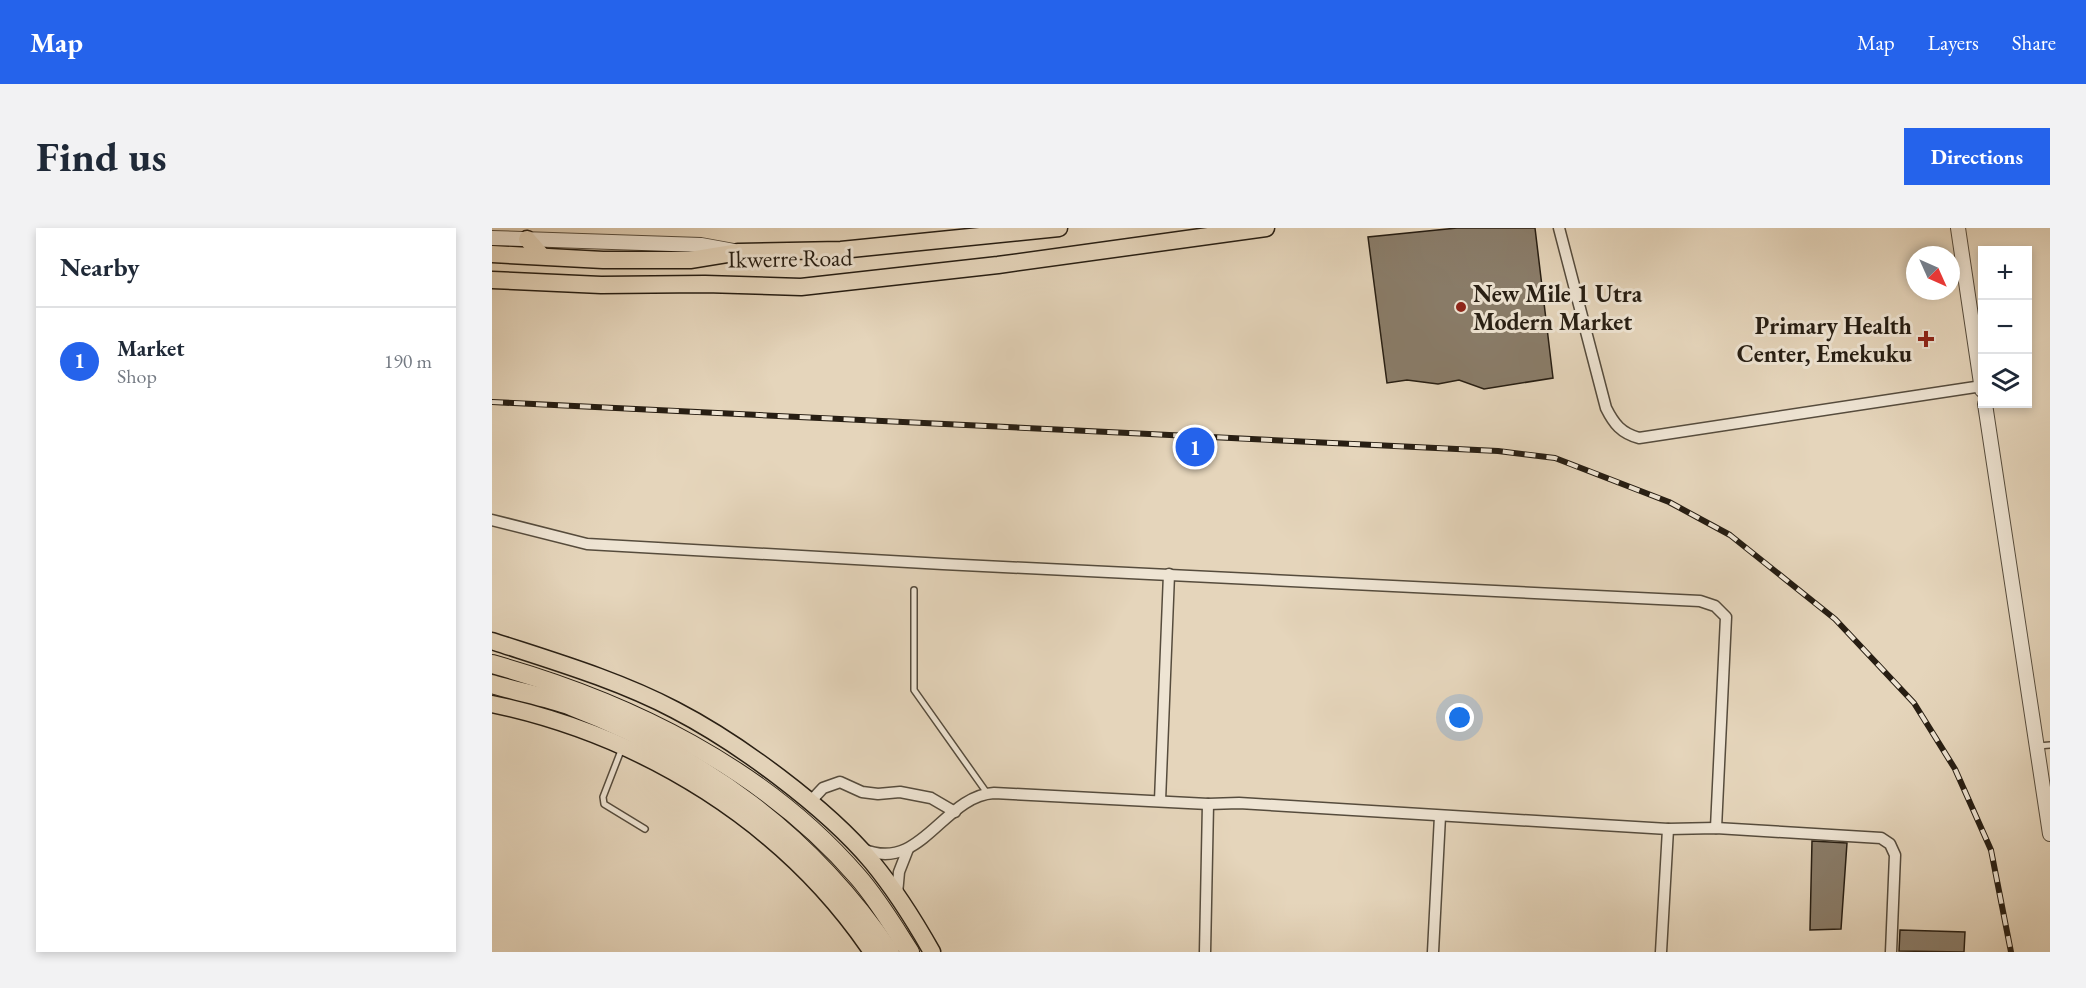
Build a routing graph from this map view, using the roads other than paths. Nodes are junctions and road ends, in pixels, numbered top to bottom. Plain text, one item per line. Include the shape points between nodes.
1 (1059, 228) edge
2 (1266, 228) edge
3 (1559, 228) edge
4 (1958, 228) edge
5 (1236, 230) edge
6 (492, 238) edge
7 (527, 239) junction
8 (739, 252) junction
9 (492, 254) edge
10 (542, 256) junction
11 (603, 260) junction
12 (492, 280) edge
13 (601, 285) junction
14 (1978, 361) edge
15 (1978, 389) edge
16 (1985, 408) edge
17 (492, 520) edge
18 (1169, 574) junction
19 (914, 590) dead end
20 (492, 641) edge
21 (492, 664) edge
22 (492, 684) edge
23 (492, 704) edge
24 (2043, 746) edge
25 (623, 747) junction
26 (987, 793) junction
27 (1160, 801) junction
28 (809, 803) junction
29 (1208, 804) junction
30 (955, 812) junction
31 (1440, 816) junction
32 (1716, 828) junction
33 (645, 829) dead end
34 (1668, 830) junction
35 (2050, 834) edge
36 (859, 848) junction
37 (908, 849) junction
38 (897, 894) junction
39 (872, 952) edge
40 (891, 952) edge
41 (910, 952) edge
42 (932, 952) edge
43 (1205, 952) edge
44 (1432, 952) edge
45 (1661, 952) edge
46 (1891, 952) edge

1 - 8 main road, Ikwerre Road via 841,250
2 - 5 main road, Ikwerre Road
3 - 15 street via 1606,408 1615,425 1627,434 1639,438
4 - 14 street
5 - 13 main road, Ikwerre Road via 998,265 801,287
6 - 7 street, Ikwerre Road
7 - 8 street, Ikwerre Road via 702,245
7 - 10 main road
8 - 11 main road via 690,260
9 - 10 main road
10 - 11 main road
11 - 13 main road
12 - 13 main road, Ikwerre Road
16 - 24 street
17 - 18 street via 587,544
18 - 27 street
18 - 32 street via 1700,601 1715,606 1726,617
19 - 26 lane via 914,690
20 - 28 main road via 558,662 674,709 724,739
21 - 41 highway via 548,680 636,715 735,771 780,804 839,857 859,878
22 - 40 highway via 569,705 662,746 732,788 808,852 845,891
23 - 25 main road via 562,723
24 - 35 street
25 - 33 lane via 603,797 604,804
25 - 39 main road via 728,805 754,824 820,886
26 - 27 street
26 - 30 street via 973,797
27 - 29 street
28 - 30 street via 823,788 840,782 862,792 900,792 931,798
28 - 36 main road
29 - 31 street
29 - 43 street
30 - 37 street
31 - 34 street
31 - 44 street
32 - 34 street
32 - 46 street via 1881,838 1890,844 1895,855
34 - 45 street
36 - 37 street via 889,855
36 - 38 main road
37 - 38 street via 899,873
38 - 42 main road

